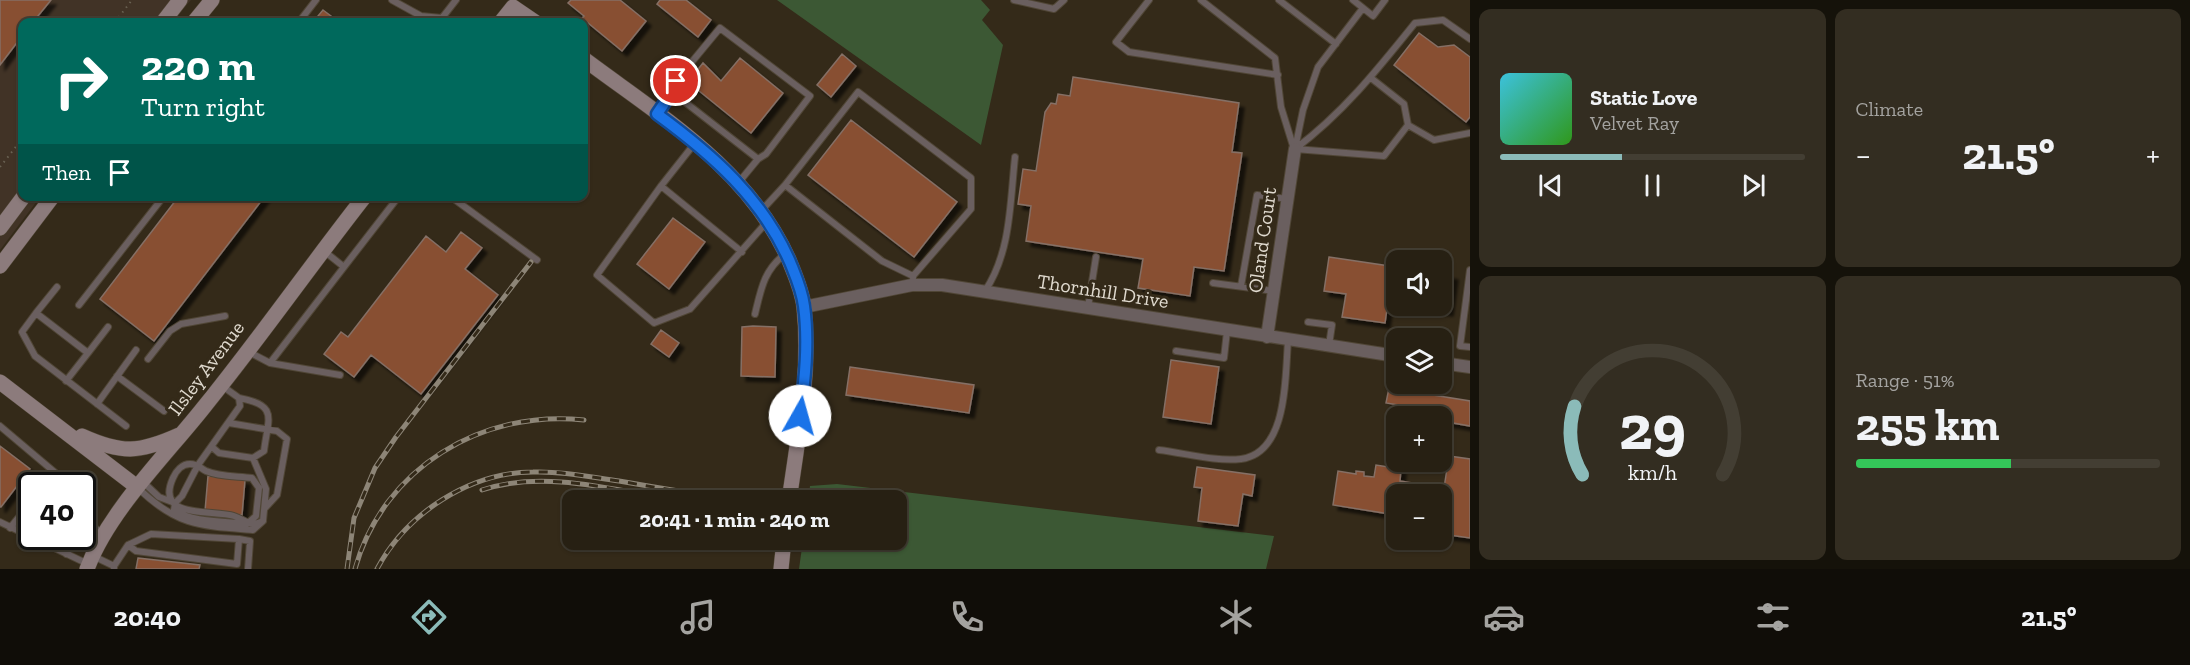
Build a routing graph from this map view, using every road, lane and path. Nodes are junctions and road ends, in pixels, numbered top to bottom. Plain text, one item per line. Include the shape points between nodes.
1 (132, 0) edge
2 (180, 0) edge
3 (212, 0) edge
4 (316, 0) edge
5 (392, 0) edge
6 (456, 0) edge
7 (1014, 0) edge
8 (1064, 0) edge
9 (1149, 0) edge
10 (1201, 0) edge
11 (1279, 0) edge
12 (1353, 0) edge
13 (1385, 0) edge
14 (512, 2) edge
15 (1363, 8) junction
16 (117, 18) edge
17 (166, 18) edge
18 (197, 18) edge
19 (301, 18) edge
20 (432, 18) edge
21 (443, 18) edge
22 (503, 18) edge
23 (530, 18) edge
24 (1470, 39) edge
25 (1336, 44) junction
26 (588, 62) edge
27 (1278, 75) junction
28 (1371, 78) junction
29 (672, 92) junction
30 (657, 114) junction
31 (1408, 125) junction
32 (1470, 133) edge
33 (696, 143) junction
34 (18, 144) edge
35 (1295, 149) junction
36 (1015, 157) dead end
37 (758, 159) junction
38 (0, 167) edge
39 (738, 183) junction
40 (785, 185) junction
41 (661, 186) junction
42 (1287, 199) junction
43 (20, 201) edge
44 (49, 201) edge
45 (160, 201) edge
46 (361, 201) edge
47 (395, 201) edge
48 (457, 201) edge
49 (764, 216) junction
50 (0, 228) edge
51 (323, 250) junction
52 (742, 252) junction
53 (786, 254) junction
54 (1095, 257) dead end
55 (537, 260) dead end
56 (0, 266) edge
57 (344, 267) junction
58 (1470, 270) edge
59 (913, 280) junction
60 (1213, 283) dead end
61 (1241, 286) junction
62 (57, 287) dead end
63 (984, 291) junction
64 (1274, 291) junction
65 (80, 305) dead end
66 (804, 307) junction
67 (1088, 308) junction
68 (36, 313) junction
69 (754, 314) dead end
70 (225, 316) dead end
71 (1308, 322) dead end
72 (108, 327) dead end
73 (1227, 330) junction
74 (1268, 337) junction
75 (1288, 341) junction
76 (1329, 346) junction
77 (1470, 347) edge
78 (136, 350) dead end
79 (247, 351) junction
80 (1176, 351) dead end
81 (88, 353) junction
82 (1386, 355) edge
83 (148, 359) dead end
84 (270, 363) junction
85 (1452, 364) edge
86 (1470, 367) edge
87 (340, 375) dead end
88 (117, 376) junction
89 (66, 381) junction
90 (1, 382) edge
91 (221, 385) junction
92 (239, 398) junction
93 (98, 404) junction
94 (164, 411) dead end
95 (229, 423) junction
96 (0, 426) edge
97 (126, 426) dead end
98 (62, 428) junction
99 (266, 430) junction
100 (183, 433) junction
101 (212, 447) junction
102 (1159, 450) dead end
103 (254, 458) junction
104 (198, 465) junction
105 (55, 472) edge
106 (140, 485) junction
107 (790, 490) edge
108 (175, 503) junction
109 (265, 508) junction
110 (18, 518) edge
111 (263, 521) junction
112 (0, 522) edge
113 (248, 524) junction
114 (10, 528) junction
115 (238, 529) junction
116 (18, 531) edge
117 (96, 532) edge
118 (105, 536) junction
119 (238, 539) junction
120 (128, 545) junction
121 (59, 550) edge
122 (69, 550) edge
123 (783, 550) edge
124 (66, 554) junction
125 (90, 563) edge
126 (114, 567) edge
127 (248, 569) edge
128 (781, 569) edge

1 - 16 path
2 - 17 street
3 - 18 street
4 - 19 lane
5 - 20 lane
6 - 21 lane
7 - 8 lane via 1054,9
9 - 27 lane via 1116,42 1129,52
10 - 27 lane via 1275,58
11 - 25 lane
12 - 15 lane
13 - 15 lane via 1373,16
14 - 22 street
14 - 23 street
15 - 25 lane
24 - 28 lane via 1443,20 1415,23
25 - 35 lane via 1318,67
26 - 30 street
27 - 35 lane via 1281,107
28 - 31 lane via 1404,104
28 - 35 lane via 1325,126
29 - 30 lane
29 - 37 lane
29 - 37 lane via 676,81 720,28 810,96
30 - 33 street
31 - 32 lane via 1434,140
31 - 35 lane via 1384,156
33 - 39 street
33 - 41 lane
34 - 38 path
35 - 42 street, Oland Court
36 - 63 lane via 1004,254
37 - 39 lane
39 - 49 street
40 - 49 lane
40 - 59 lane via 882,261
40 - 59 lane via 858,92 971,178 971,209
41 - 52 lane
41 - 52 lane via 597,275 654,323 690,309
42 - 61 lane via 1257,195
42 - 64 street, Oland Court
43 - 50 street
44 - 56 street
45 - 65 lane
46 - 51 street, Ilsley Avenue
47 - 57 lane
48 - 55 lane
49 - 52 lane
49 - 53 street
51 - 57 lane
51 - 79 street, Ilsley Avenue
53 - 66 street via 800,285
53 - 69 lane via 765,276
54 - 67 lane
57 - 84 lane
58 - 77 lane via 1460,346
59 - 63 street, Thornhill Drive
59 - 66 street, Thornhill Drive
60 - 61 lane
61 - 64 lane
62 - 68 lane
63 - 67 street, Thornhill Drive
64 - 74 street, Oland Court
66 - 107 street via 806,373
67 - 73 street, Thornhill Drive
68 - 81 lane
68 - 89 lane via 22,332 35,356
70 - 83 lane via 181,324 170,331
71 - 76 lane via 1332,325
72 - 81 lane
73 - 74 street, Thornhill Drive
73 - 80 lane via 1224,358
74 - 75 street, Thornhill Drive
75 - 76 street, Thornhill Drive
75 - 102 lane via 1277,427 1269,443 1254,456 1239,459
76 - 82 street, Thornhill Drive
78 - 88 lane
79 - 84 lane
79 - 91 street, Ilsley Avenue
81 - 89 lane
84 - 87 lane
85 - 86 street
88 - 93 lane
88 - 94 lane
89 - 93 lane
90 - 98 street
91 - 92 lane
91 - 100 street, Ilsley Avenue
92 - 95 lane via 240,406
92 - 99 lane via 265,406
93 - 97 lane
95 - 99 lane
95 - 101 lane
96 - 105 lane
98 - 100 street via 124,450 149,448
98 - 106 street
99 - 103 lane via 264,451
99 - 109 lane via 277,431 287,439 277,495
100 - 106 street, Ilsley Avenue
101 - 103 lane via 219,453
101 - 104 lane
103 - 109 lane via 266,489
104 - 108 lane
104 - 108 lane via 187,464 174,474 170,492
104 - 113 lane via 207,472 252,478 257,483 256,516
106 - 108 lane
106 - 115 lane via 154,503 178,519
106 - 118 street, Ilsley Avenue
108 - 113 lane via 174,510 186,516
109 - 111 lane
110 - 114 lane
111 - 113 lane
111 - 115 lane via 253,530
112 - 114 lane
113 - 115 lane
114 - 116 lane
117 - 118 lane
118 - 125 street, Ilsley Avenue
119 - 120 lane via 151,534
119 - 120 lane via 237,564 136,551
119 - 127 lane via 250,541
120 - 126 lane
121 - 124 lane
122 - 124 lane
123 - 128 street
124 - 125 lane
125 - 126 lane

